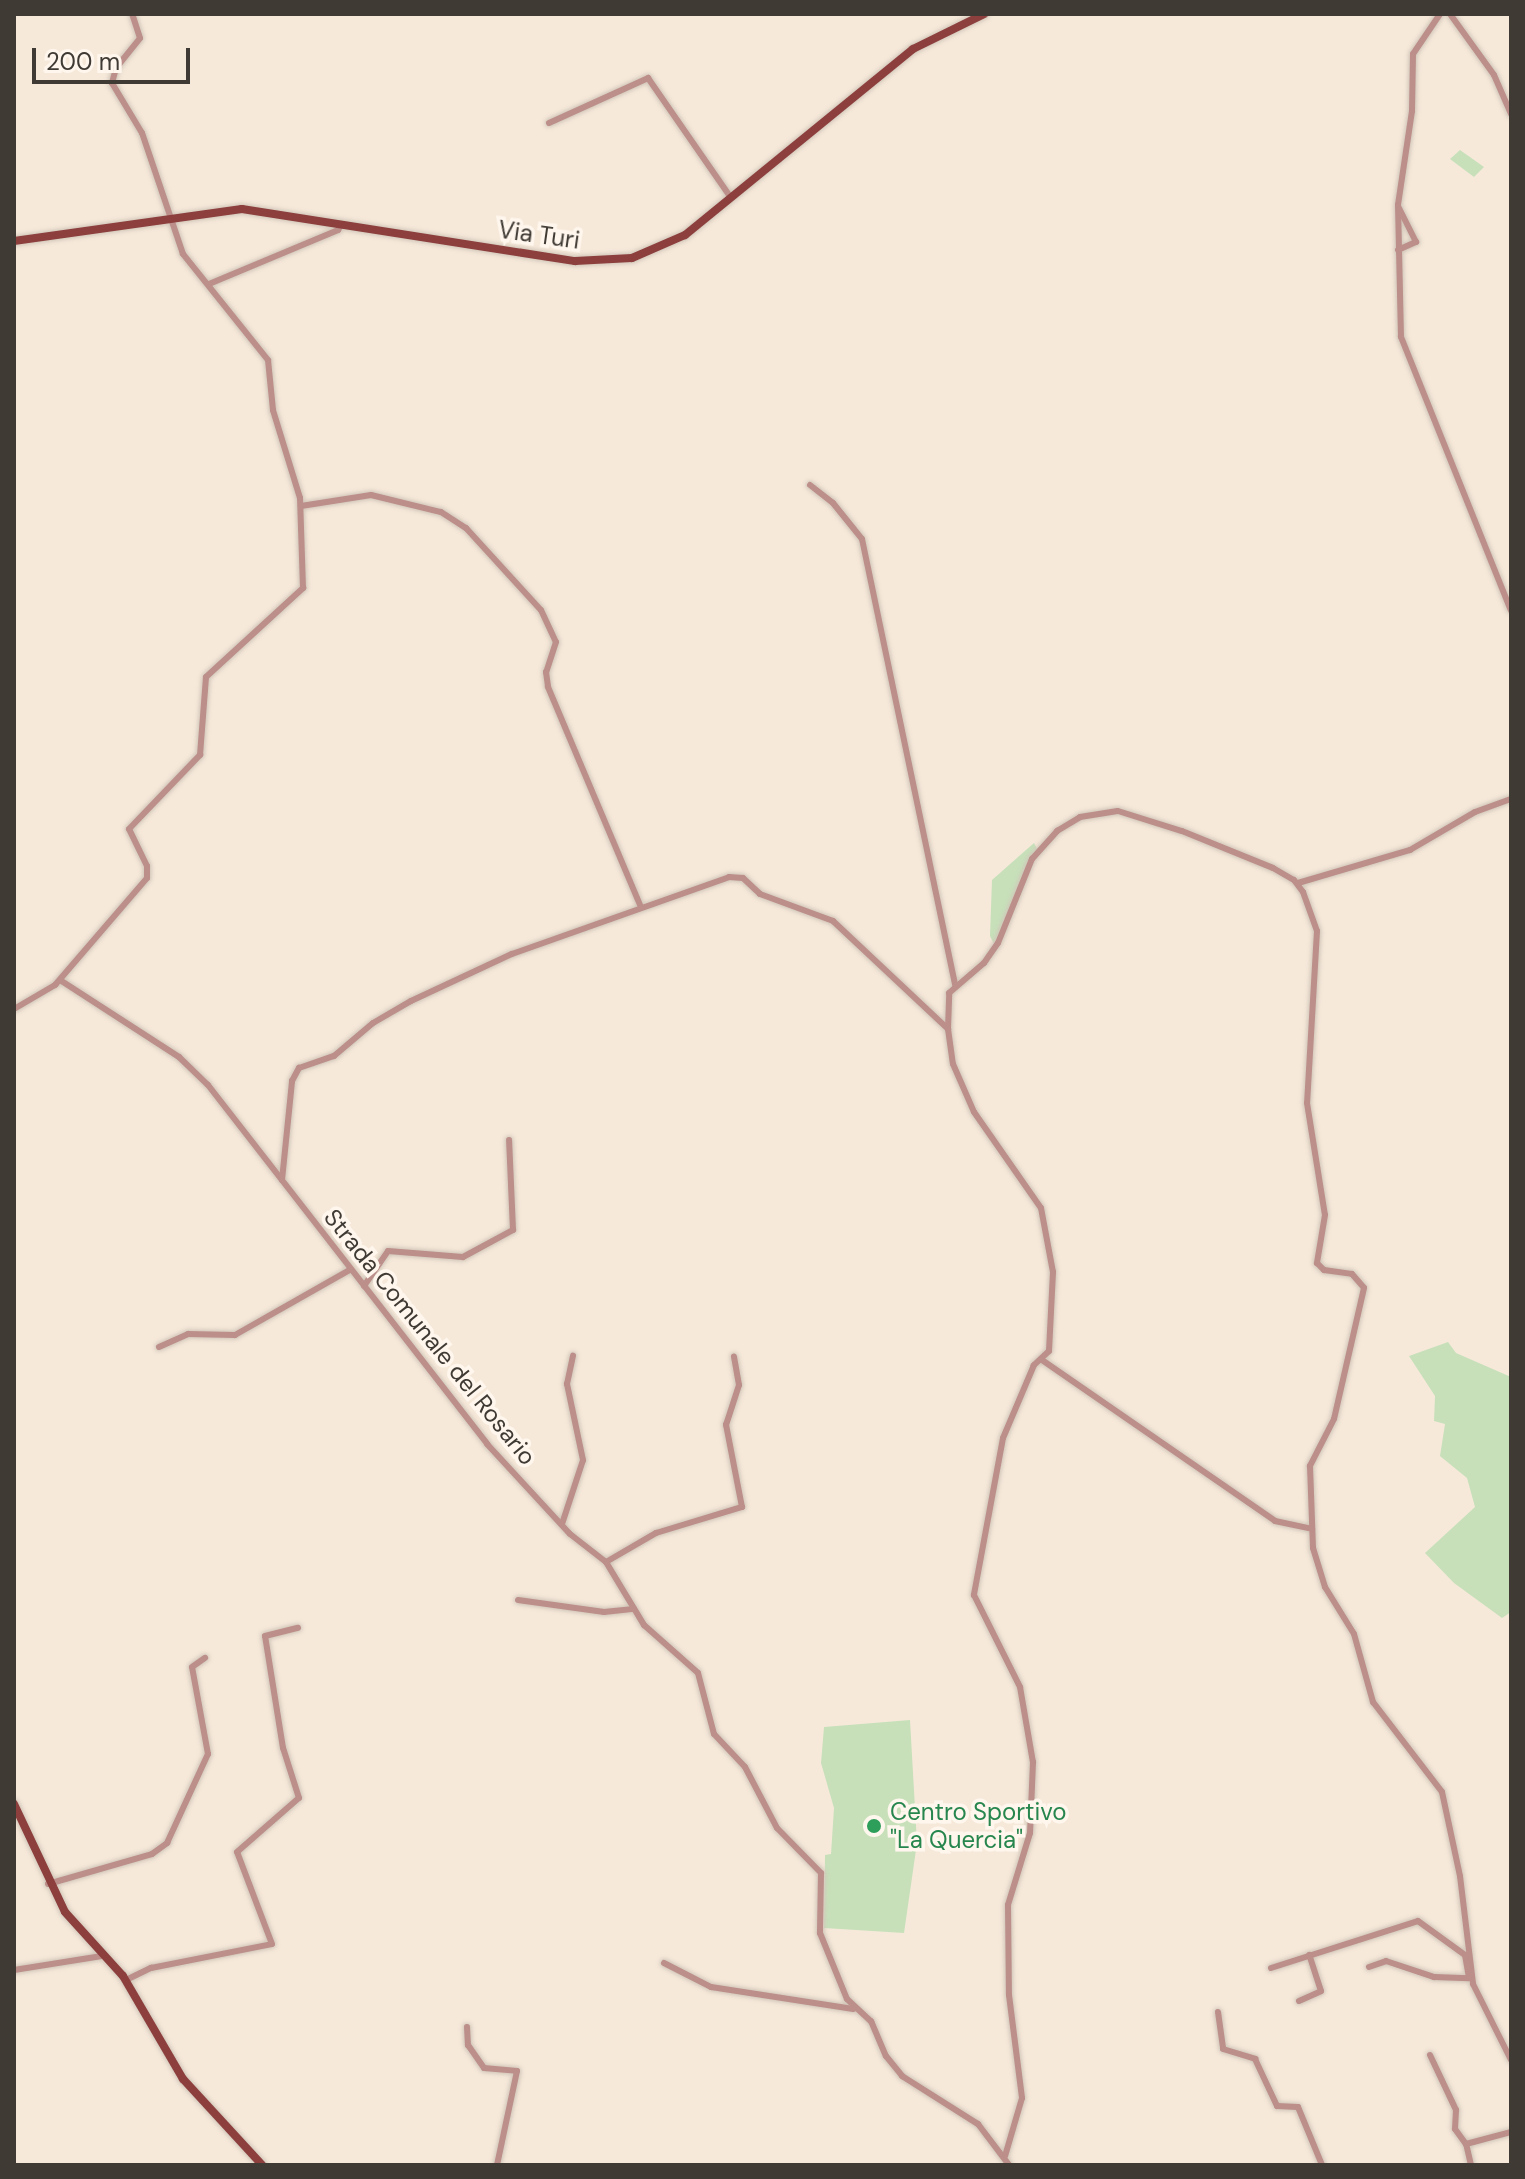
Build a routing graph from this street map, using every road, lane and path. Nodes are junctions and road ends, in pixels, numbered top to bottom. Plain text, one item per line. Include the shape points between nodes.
1 (132, 14) edge
2 (984, 14) edge
3 (1440, 14) edge
4 (1450, 14) edge
5 (1511, 114) edge
6 (549, 123) dead end
7 (731, 198) junction
8 (1398, 205) junction
9 (169, 216) junction
10 (341, 225) junction
11 (14, 241) edge
12 (1398, 250) junction
13 (209, 284) junction
14 (810, 485) dead end
15 (301, 506) junction
16 (1511, 610) edge
17 (1511, 799) edge
18 (1298, 883) junction
19 (640, 905) junction
20 (60, 980) junction
21 (955, 985) junction
22 (14, 1009) edge
23 (948, 1029) junction
24 (509, 1140) dead end
25 (282, 1180) junction
26 (351, 1269) junction
27 (364, 1286) junction
28 (159, 1347) dead end
29 (573, 1356) dead end
30 (734, 1356) dead end
31 (1042, 1360) junction
32 (562, 1524) junction
33 (1312, 1529) junction
34 (606, 1562) junction
35 (518, 1600) dead end
36 (634, 1609) junction
37 (298, 1628) dead end
38 (205, 1658) dead end
39 (14, 1804) edge
40 (48, 1884) junction
41 (1309, 1955) junction
42 (102, 1956) junction
43 (664, 1963) dead end
44 (1369, 1967) dead end
45 (1271, 1968) dead end
46 (14, 1970) edge
47 (126, 1980) junction
48 (1471, 1981) junction
49 (1299, 2001) dead end
50 (856, 2009) junction
51 (1218, 2012) dead end
52 (467, 2027) dead end
53 (1430, 2055) dead end
54 (1511, 2060) edge
55 (1511, 2132) edge
56 (1465, 2145) junction
57 (1005, 2156) junction
58 (262, 2165) edge
59 (497, 2165) edge
60 (1009, 2165) edge
61 (1322, 2165) edge
62 (1471, 2165) edge

1 - 9 street via 140,38 116,68 112,83 142,133
2 - 7 main road, Via Turi via 913,49
3 - 8 street via 1413,54 1412,111
4 - 5 street via 1494,75
6 - 7 street via 648,78
7 - 10 main road, Via Turi via 666,246 605,262
8 - 12 street
8 - 12 street via 1416,242
9 - 10 main road, Via Turi via 242,209
9 - 11 main road, Via Turi
9 - 13 street via 186,258
10 - 13 street
12 - 16 street via 1401,337
13 - 15 street via 268,360 273,410
14 - 21 street via 833,503 862,539
15 - 19 street via 371,495 441,512 466,528 541,610 556,642 546,672 548,687
15 - 20 street via 301,593 206,677 200,755 129,829 148,874
17 - 18 street via 1475,812 1410,850
18 - 21 street via 1182,831 1118,811 1091,812 1038,849 998,943 984,963
18 - 33 street via 1317,931 1307,1103 1325,1215 1317,1263 1324,1270 1352,1274 1364,1288 1334,1419 1310,1466
19 - 23 street via 691,887 743,878 760,894 842,927
19 - 25 street via 542,941 411,1001 373,1023 334,1056 295,1071
20 - 22 street
20 - 25 street, Strada Comunale del Rosario via 179,1057 208,1085
21 - 23 street via 949,993
23 - 31 street via 953,1064 974,1112 1041,1208 1053,1272 1051,1340
24 - 27 street via 513,1230 463,1257 388,1251
25 - 26 street, Strada Comunale del Rosario
26 - 27 street, Strada Comunale del Rosario
26 - 28 street via 235,1335 188,1334
27 - 32 street, Strada Comunale del Rosario via 487,1444
29 - 32 street via 566,1377 583,1460
30 - 34 street via 739,1385 726,1425 742,1507 669,1528
31 - 33 street via 1275,1521
31 - 57 street via 1034,1365 1003,1438 974,1595 1020,1687 1033,1762 1030,1833 1008,1905 1009,1995 1022,2098
32 - 34 street, Strada Comunale del Rosario
33 - 48 street via 1325,1587 1354,1634 1373,1702 1442,1792 1460,1876
34 - 36 street, Strada Comunale del Rosario
35 - 36 street via 604,1612
36 - 50 street, Strada Comunale del Rosario via 644,1625 698,1673 714,1734 745,1767 777,1828 821,1873 820,1933
37 - 47 street via 265,1636 283,1748 299,1798 237,1852 272,1944 151,1968
38 - 40 street via 192,1667 208,1754 167,1843 152,1854
39 - 40 main road
40 - 42 main road
41 - 45 street
41 - 48 street via 1418,1921 1465,1955
41 - 49 street via 1321,1991
42 - 46 street
42 - 47 main road
43 - 50 street via 711,1987
44 - 48 street via 1386,1961 1434,1977
47 - 58 main road via 183,2079
48 - 54 street
50 - 57 street, Strada Comunale del Rosario via 874,2025 886,2056 902,2076 978,2124
51 - 61 street via 1223,2049 1255,2059 1277,2106 1298,2107
52 - 59 street via 466,2042 484,2068 517,2071
53 - 56 street via 1456,2110 1455,2129
55 - 56 street
56 - 62 street
57 - 60 street, Strada Comunale del Rosario

